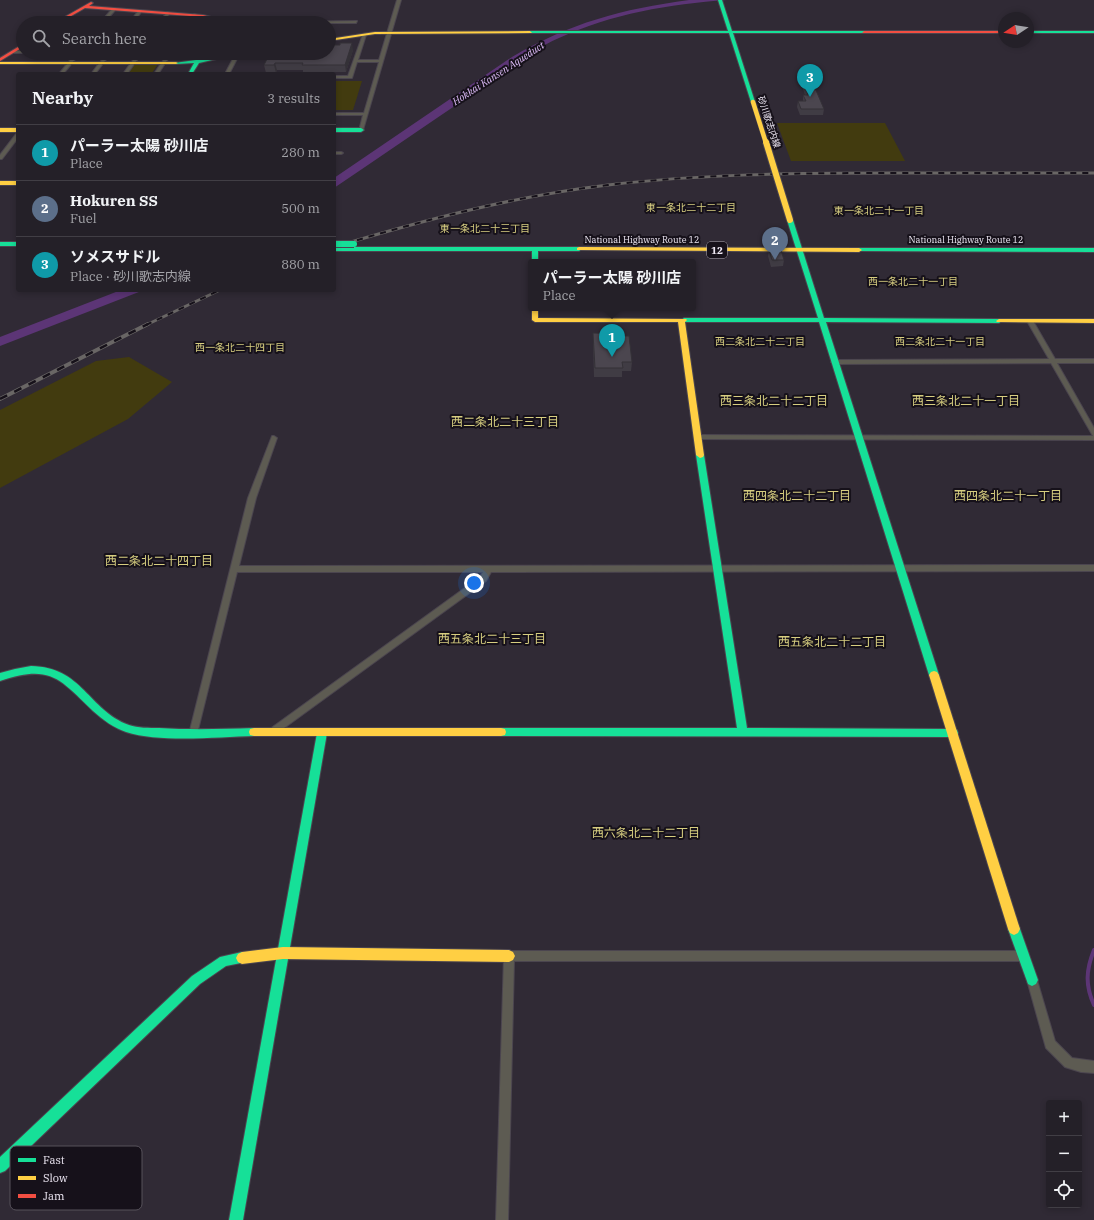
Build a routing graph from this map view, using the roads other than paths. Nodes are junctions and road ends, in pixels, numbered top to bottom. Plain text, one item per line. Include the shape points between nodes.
1 (100, 0) edge
2 (399, 0) edge
3 (720, 1) edge
4 (84, 7) junction
5 (114, 9) junction
6 (140, 11) junction
7 (168, 13) junction
8 (195, 15) joint
9 (68, 16) edge
10 (108, 16) edge
11 (136, 16) edge
12 (166, 16) edge
13 (200, 16) edge
14 (336, 22) edge
15 (356, 22) dead end
16 (389, 32) junction
17 (730, 32) junction
18 (998, 32) edge
19 (1034, 32) edge
20 (1094, 32) edge
21 (364, 35) junction
22 (336, 39) edge
23 (16, 50) edge
24 (13, 52) joint
25 (0, 60) edge
26 (72, 60) edge
27 (103, 60) edge
28 (134, 60) edge
29 (165, 60) edge
30 (207, 60) edge
31 (236, 60) edge
32 (356, 61) junction
33 (381, 61) junction
34 (197, 62) junction
35 (0, 63) edge
36 (70, 63) junction
37 (101, 63) junction
38 (132, 63) junction
39 (163, 63) junction
40 (63, 72) edge
41 (94, 72) edge
42 (126, 72) edge
43 (157, 72) edge
44 (191, 72) edge
45 (228, 72) edge
46 (336, 77) edge
47 (336, 114) edge
48 (365, 114) junction
49 (0, 130) edge
50 (16, 130) edge
51 (336, 130) edge
52 (361, 130) joint
53 (16, 132) edge
54 (336, 153) edge
55 (341, 153) dead end
56 (0, 158) edge
57 (0, 182) edge
58 (16, 183) edge
59 (0, 244) edge
60 (16, 244) edge
61 (1094, 245) edge
62 (336, 247) edge
63 (799, 247) junction
64 (0, 248) edge
65 (16, 248) edge
66 (535, 249) junction
67 (1094, 250) edge
68 (535, 259) edge
69 (535, 311) edge
70 (681, 320) junction
71 (821, 320) junction
72 (1030, 321) junction
73 (1094, 321) edge
74 (1053, 361) junction
75 (834, 362) junction
76 (1094, 362) edge
77 (1094, 434) edge
78 (697, 437) junction
79 (274, 438) dead end
80 (858, 438) junction
81 (1094, 438) edge
82 (489, 568) junction
83 (900, 568) junction
84 (1094, 568) edge
85 (234, 569) junction
86 (718, 569) junction
87 (0, 678) edge
88 (273, 732) junction
89 (322, 733) junction
90 (953, 733) junction
91 (193, 734) junction
92 (743, 734) junction
93 (283, 953) junction
94 (509, 956) junction
95 (1023, 956) junction
96 (1032, 980) joint
97 (1094, 1067) edge
98 (21, 1146) edge
99 (10, 1157) edge
100 (0, 1166) edge
101 (236, 1220) edge
102 (502, 1220) edge

1 - 4 main road
2 - 16 street
3 - 17 main road, 砂川歌志内線
4 - 5 main road
4 - 9 main road
5 - 6 main road
5 - 10 street
6 - 7 main road
6 - 11 street
7 - 8 main road
7 - 12 street
8 - 13 main road
14 - 15 street
16 - 17 main road
16 - 21 main road
16 - 33 street
17 - 18 main road
17 - 63 main road, 砂川歌志内線, bridge
19 - 20 main road
21 - 22 main road
21 - 32 street
23 - 24 main road
24 - 25 main road
26 - 36 street
27 - 37 street
28 - 38 street
29 - 39 street
30 - 34 main road
31 - 45 street
32 - 33 street
32 - 46 street via 350,77
33 - 48 street
34 - 39 main road
34 - 44 main road
35 - 36 main road
36 - 37 main road
36 - 40 street
37 - 38 main road
37 - 41 street
38 - 39 main road
38 - 42 street
39 - 43 street
47 - 48 street
48 - 52 street
49 - 50 main road
51 - 52 main road
53 - 56 street
54 - 55 street
57 - 58 main road
59 - 60 main road
61 - 63 main road, National Highway Route 12 / 12
62 - 63 main road, National Highway Route 12 / 12, bridge via 354,244
62 - 66 main road, National Highway Route 12 / 12
63 - 66 main road, National Highway Route 12 / 12
63 - 67 main road, National Highway Route 12 / 12
63 - 71 main road, 砂川歌志内線
64 - 65 main road
66 - 68 main road
69 - 70 main road via 535,320
70 - 71 main road
70 - 78 main road
71 - 72 main road
71 - 75 main road, 砂川歌志内線
72 - 73 main road
72 - 74 street
74 - 75 street
74 - 76 street
74 - 77 street
75 - 80 main road, 砂川歌志内線
78 - 80 street
78 - 86 main road
79 - 85 street via 252,498
80 - 81 street
80 - 83 main road, 砂川歌志内線
82 - 85 street
82 - 86 street
82 - 88 street via 483,579
83 - 84 street
83 - 86 street
83 - 90 main road, 砂川歌志内線
85 - 91 street
86 - 92 main road
87 - 91 main road via 9,673 37,669 61,676 107,718 127,728
88 - 89 main road
88 - 91 main road
89 - 92 main road
89 - 93 main road
90 - 92 main road
90 - 95 main road, 砂川歌志内線
93 - 94 main road
93 - 98 main road via 224,961 196,980
93 - 101 main road
94 - 95 street
94 - 102 street
95 - 96 main road, 砂川歌志内線
96 - 97 street via 1050,1044 1068,1063
99 - 100 main road

